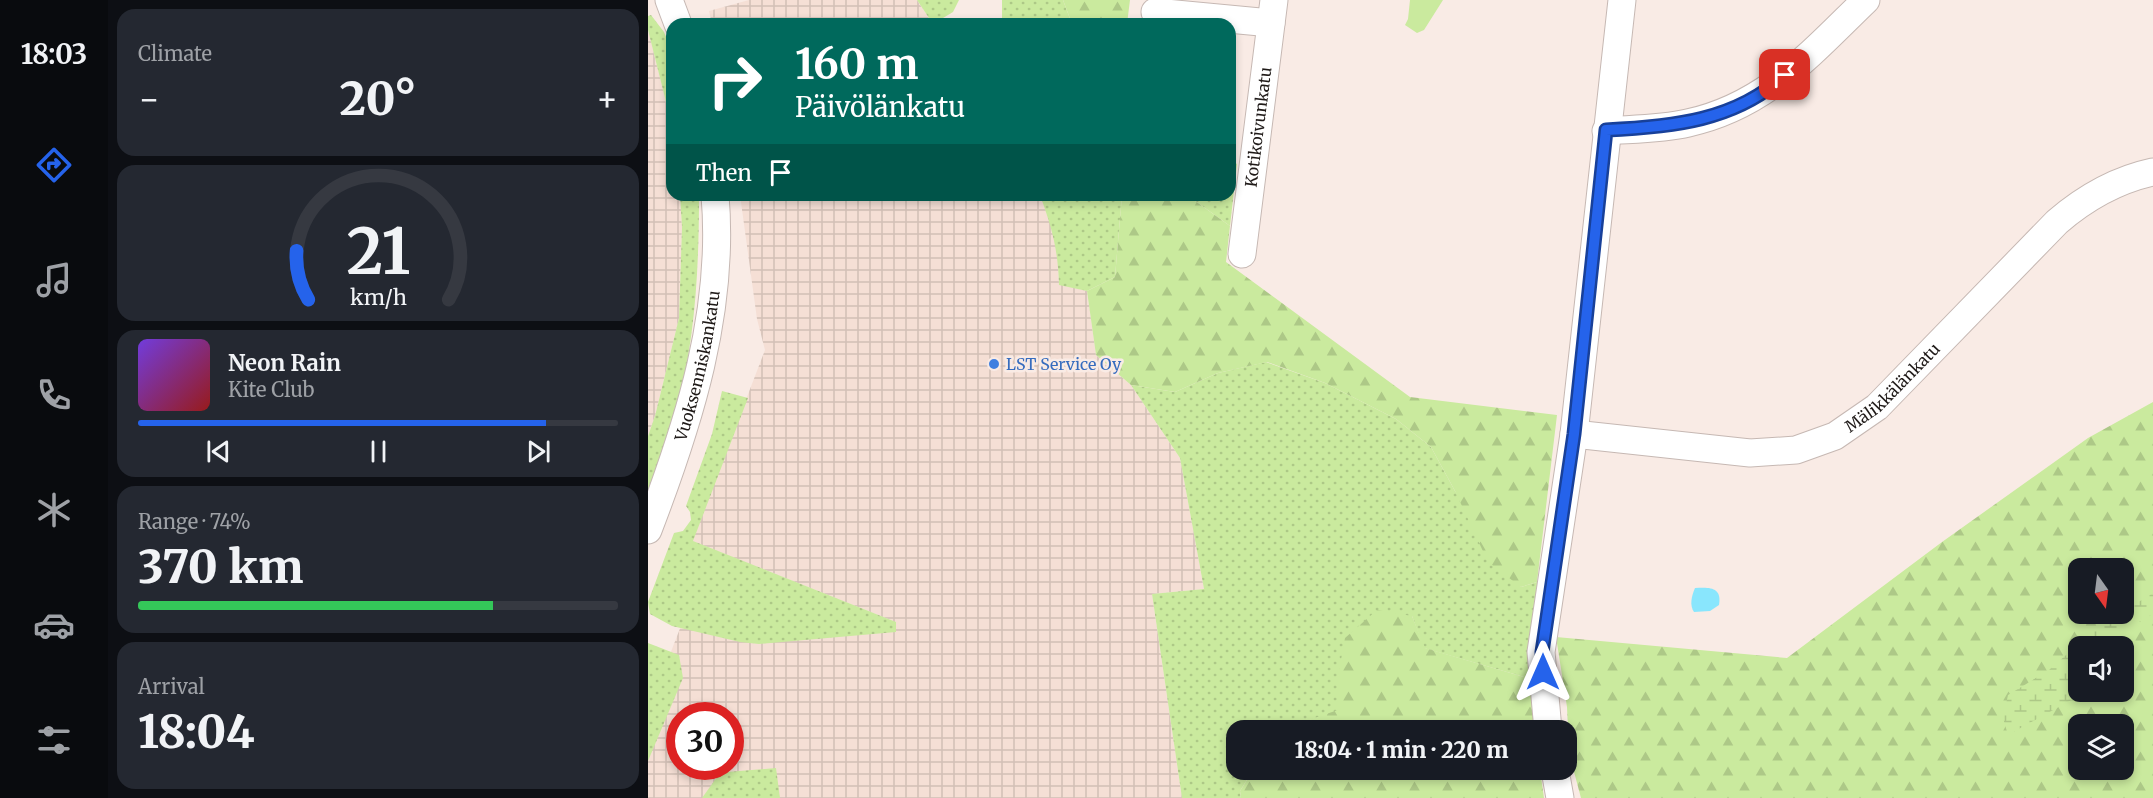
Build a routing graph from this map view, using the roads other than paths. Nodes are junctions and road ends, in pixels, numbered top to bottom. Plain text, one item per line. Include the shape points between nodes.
1 (669, 0) edge
2 (1622, 0) edge
3 (1866, 0) edge
4 (1155, 12) dead end
5 (1272, 12) edge
6 (676, 18) edge
7 (1606, 130) junction
8 (2153, 172) edge
9 (715, 201) edge
10 (1242, 254) dead end
11 (1574, 434) junction
12 (648, 530) edge
13 (1547, 720) edge
14 (1557, 780) edge
15 (1560, 798) edge

1 - 6 street
2 - 7 street
3 - 7 street via 1797,66 1747,102 1687,123
4 - 5 street
5 - 10 street, Kotikoivunkatu
7 - 11 street
8 - 11 street, Mälikkälänkatu via 2092,195 2057,222 1877,407 1835,436 1796,450 1750,453
9 - 12 street, Vuoksenniskankatu via 714,297 707,336 675,458
11 - 13 street via 1542,652
14 - 15 street

